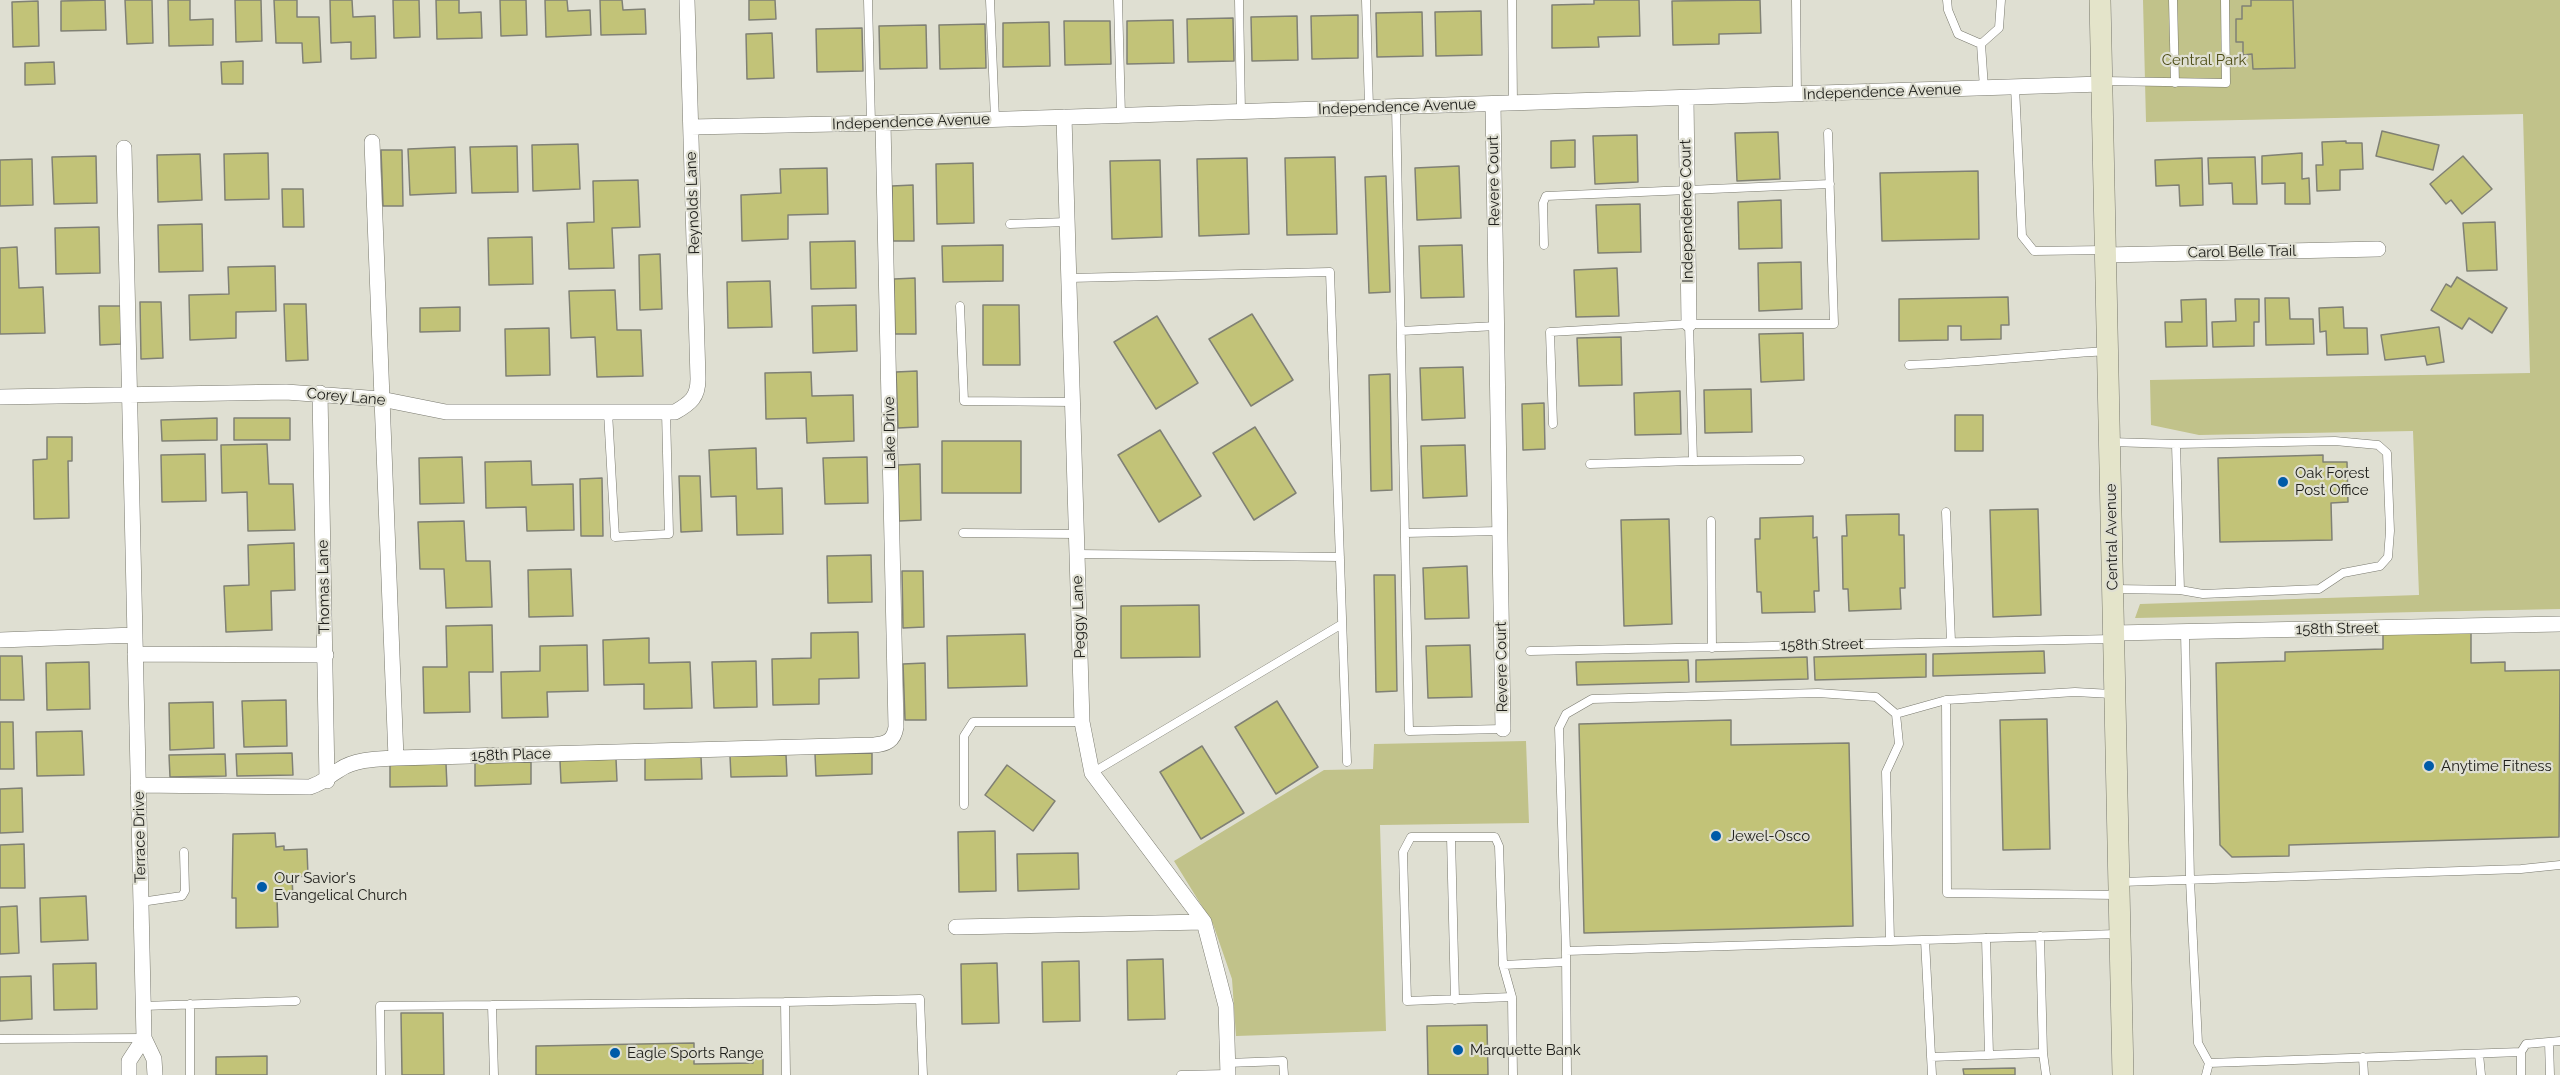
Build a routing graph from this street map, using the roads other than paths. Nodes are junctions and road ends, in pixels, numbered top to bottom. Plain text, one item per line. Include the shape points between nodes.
1 (687, 0) edge
2 (868, 0) edge
3 (990, 0) edge
4 (1118, 0) edge
5 (1239, 0) edge
6 (1366, 0) edge
7 (1512, 0) edge
8 (1796, 0) edge
9 (1947, 0) edge
10 (2001, 0) edge
11 (2100, 0) edge
12 (2173, 0) edge
13 (2225, 0) edge
14 (1981, 44) junction
15 (2175, 82) junction
16 (2102, 83) junction
17 (2015, 87) junction
18 (1984, 88) junction
19 (1797, 94) junction
20 (1686, 98) junction
21 (1514, 103) junction
22 (1493, 104) junction
23 (1369, 107) junction
24 (1396, 107) junction
25 (1241, 112) junction
26 (1121, 115) junction
27 (1064, 117) junction
28 (995, 119) junction
29 (877, 123) junction
30 (691, 127) junction
31 (1828, 133) dead end
32 (372, 142) dead end
33 (124, 148) dead end
34 (1830, 184) junction
35 (1687, 190) junction
36 (1067, 222) junction
37 (1010, 224) dead end
38 (1544, 245) dead end
39 (2378, 249) dead end
40 (2106, 252) junction
41 (1069, 278) junction
42 (960, 306) dead end
43 (1689, 324) junction
44 (1496, 326) junction
45 (1401, 331) junction
46 (2108, 351) junction
47 (1909, 365) dead end
48 (129, 393) junction
49 (320, 393) junction
50 (0, 397) edge
51 (381, 399) junction
52 (1073, 402) junction
53 (690, 404) joint
54 (608, 412) junction
55 (666, 412) junction
56 (1553, 424) dead end
57 (2110, 442) junction
58 (2176, 444) junction
59 (1800, 460) dead end
60 (1693, 461) junction
61 (1590, 464) dead end
62 (1946, 512) dead end
63 (1711, 521) dead end
64 (1500, 531) junction
65 (963, 533) dead end
66 (1405, 533) junction
67 (1077, 534) junction
68 (1077, 554) junction
69 (1340, 557) junction
70 (2113, 590) junction
71 (2180, 590) junction
72 (1342, 624) junction
73 (2560, 624) edge
74 (2185, 632) junction
75 (135, 635) junction
76 (2114, 636) junction
77 (0, 640) edge
78 (1951, 642) junction
79 (1712, 648) junction
80 (1530, 651) dead end
81 (135, 654) junction
82 (326, 655) junction
83 (2115, 694) junction
84 (1946, 700) junction
85 (1896, 714) junction
86 (1082, 722) junction
87 (1503, 729) joint
88 (890, 741) joint
89 (396, 758) junction
90 (1347, 762) dead end
91 (1092, 773) junction
92 (327, 781) junction
93 (138, 785) junction
94 (963, 805) dead end
95 (1451, 837) junction
96 (184, 852) dead end
97 (2560, 865) edge
98 (2190, 880) junction
99 (2119, 888) junction
100 (141, 902) junction
101 (1204, 922) junction
102 (956, 927) dead end
103 (2120, 934) junction
104 (2040, 936) junction
105 (1986, 938) junction
106 (1925, 940) junction
107 (1890, 941) junction
108 (1566, 951) junction
109 (1566, 962) junction
110 (1503, 965) junction
111 (1512, 997) junction
112 (1455, 1000) junction
113 (296, 1001) dead end
114 (784, 1002) junction
115 (190, 1004) junction
116 (492, 1005) junction
117 (143, 1006) junction
118 (144, 1038) junction
119 (0, 1040) edge
120 (2560, 1041) edge
121 (2549, 1042) junction
122 (2521, 1052) junction
123 (2043, 1053) junction
124 (2479, 1054) junction
125 (1989, 1055) junction
126 (1931, 1057) junction
127 (2363, 1057) junction
128 (2209, 1063) junction
129 (1228, 1071) edge
130 (129, 1075) edge
131 (155, 1075) edge
132 (190, 1075) edge
133 (381, 1075) edge
134 (494, 1075) edge
135 (786, 1075) edge
136 (923, 1075) edge
137 (1181, 1075) edge
138 (1284, 1075) edge
139 (1513, 1075) edge
140 (1567, 1075) edge
141 (1932, 1075) edge
142 (2046, 1075) edge
143 (2123, 1075) edge
144 (2206, 1075) edge
145 (2364, 1075) edge
146 (2481, 1075) edge
147 (2521, 1075) edge
148 (2550, 1075) edge

1 - 30 street, Reynolds Lane
2 - 29 lane
3 - 28 lane
4 - 26 lane
5 - 25 lane
6 - 23 lane
7 - 21 lane
8 - 19 lane
9 - 14 lane via 1958,34
10 - 14 lane via 1999,28
11 - 16 street, Central Avenue
12 - 15 lane
13 - 15 lane via 2226,83
14 - 18 lane
15 - 16 lane
16 - 17 street, Independence Avenue
16 - 40 street, Central Avenue
17 - 18 street, Independence Avenue
17 - 40 lane via 2022,236 2034,251
18 - 19 street, Independence Avenue
19 - 20 street, Independence Avenue
20 - 21 street, Independence Avenue
20 - 35 street, Independence Court
21 - 22 street, Independence Avenue
22 - 24 street, Independence Avenue
22 - 44 street, Revere Court
23 - 24 street, Independence Avenue
23 - 25 street, Independence Avenue
24 - 45 lane, Revere Court
25 - 26 street, Independence Avenue
26 - 27 street, Independence Avenue
27 - 28 street, Independence Avenue
27 - 36 street, Peggy Lane
28 - 29 street, Independence Avenue
29 - 30 street, Independence Avenue
29 - 88 street, Lake Drive via 896,727
30 - 53 street, Reynolds Lane via 698,392
31 - 34 lane
32 - 51 street
33 - 48 street, Terrace Drive
34 - 35 lane
34 - 43 lane via 1833,324
35 - 38 lane via 1546,196
35 - 43 street, Independence Court
36 - 37 lane
36 - 41 street, Peggy Lane
39 - 40 street, Carol Belle Trail
40 - 46 street, Central Avenue
41 - 52 street, Peggy Lane
41 - 69 lane via 1330,272
42 - 52 lane via 963,401
43 - 56 lane via 1550,332
43 - 60 lane
44 - 45 lane
44 - 64 street, Revere Court
45 - 66 lane, Revere Court
46 - 47 lane via 1970,364
46 - 57 street, Central Avenue
48 - 49 street, Corey Lane
48 - 50 street, Corey Lane
48 - 75 street, Terrace Drive
49 - 51 street, Corey Lane
49 - 82 street, Thomas Lane
51 - 54 street, Corey Lane via 446,412
51 - 89 street
52 - 67 street, Peggy Lane
53 - 55 street, Corey Lane
54 - 55 street, Corey Lane
54 - 55 lane via 615,537 669,534
57 - 58 lane
57 - 70 street, Central Avenue
58 - 71 lane
58 - 71 lane via 2336,441 2378,445 2387,453 2390,531 2388,557 2380,566 2343,573 2319,589 2203,594
59 - 60 lane
60 - 61 lane
62 - 78 lane
63 - 79 lane
64 - 66 lane
64 - 87 street, Revere Court
65 - 67 lane
66 - 87 lane, Revere Court via 1409,731
67 - 68 street, Peggy Lane
68 - 69 lane
68 - 86 street, Peggy Lane
69 - 72 lane
70 - 71 lane
70 - 76 street, Central Avenue
72 - 90 lane
72 - 91 lane
73 - 74 street, 158th Street
74 - 76 street, 158th Street
74 - 98 lane
75 - 77 street
75 - 81 street, Terrace Drive
76 - 78 lane, 158th Street
76 - 83 street, Central Avenue
78 - 79 lane, 158th Street
79 - 80 lane, 158th Street
81 - 82 street
81 - 93 street, Terrace Drive
82 - 92 street, Thomas Lane
83 - 84 lane
83 - 99 street, Central Avenue
84 - 85 lane
84 - 99 lane via 1947,893
85 - 107 lane via 1899,744 1886,772
85 - 108 lane via 1876,697 1818,693 1593,699 1566,714 1559,728
86 - 91 street, Peggy Lane
86 - 94 lane via 974,722 963,736
88 - 89 street, 158th Place via 874,745
89 - 92 street, 158th Place via 362,761 339,769
91 - 101 street, Peggy Lane
92 - 93 street, 158th Place via 310,786
93 - 100 street, Terrace Drive
95 - 110 lane via 1496,837
95 - 112 lane
95 - 112 lane via 1411,837 1403,852 1407,1001
96 - 100 lane via 183,896
97 - 98 lane
98 - 99 lane
98 - 128 lane via 2198,1043
99 - 103 street, Central Avenue
100 - 117 street, Terrace Drive
101 - 102 street
101 - 129 street, Peggy Lane via 1226,1006
103 - 104 lane
103 - 143 street, Central Avenue
104 - 105 lane
104 - 123 lane
105 - 106 lane
105 - 125 lane
106 - 107 lane
106 - 126 lane
107 - 108 lane
108 - 109 lane
109 - 110 lane
109 - 140 lane
110 - 111 lane
111 - 112 lane
111 - 139 lane
113 - 115 lane
114 - 116 lane
114 - 135 lane
114 - 136 lane via 920,999
115 - 117 lane
115 - 132 lane
116 - 133 lane via 380,1006
116 - 134 lane
117 - 118 street, Terrace Drive
118 - 119 lane
118 - 130 street via 129,1061
118 - 131 street, Terrace Drive via 154,1059
120 - 121 lane
121 - 122 lane via 2526,1044
121 - 148 lane
122 - 124 lane
122 - 147 lane
123 - 125 lane
123 - 142 lane
124 - 127 lane
124 - 146 lane
125 - 126 lane
126 - 141 lane
127 - 128 lane
127 - 145 lane
128 - 144 lane
129 - 137 lane
129 - 138 lane via 1283,1061

